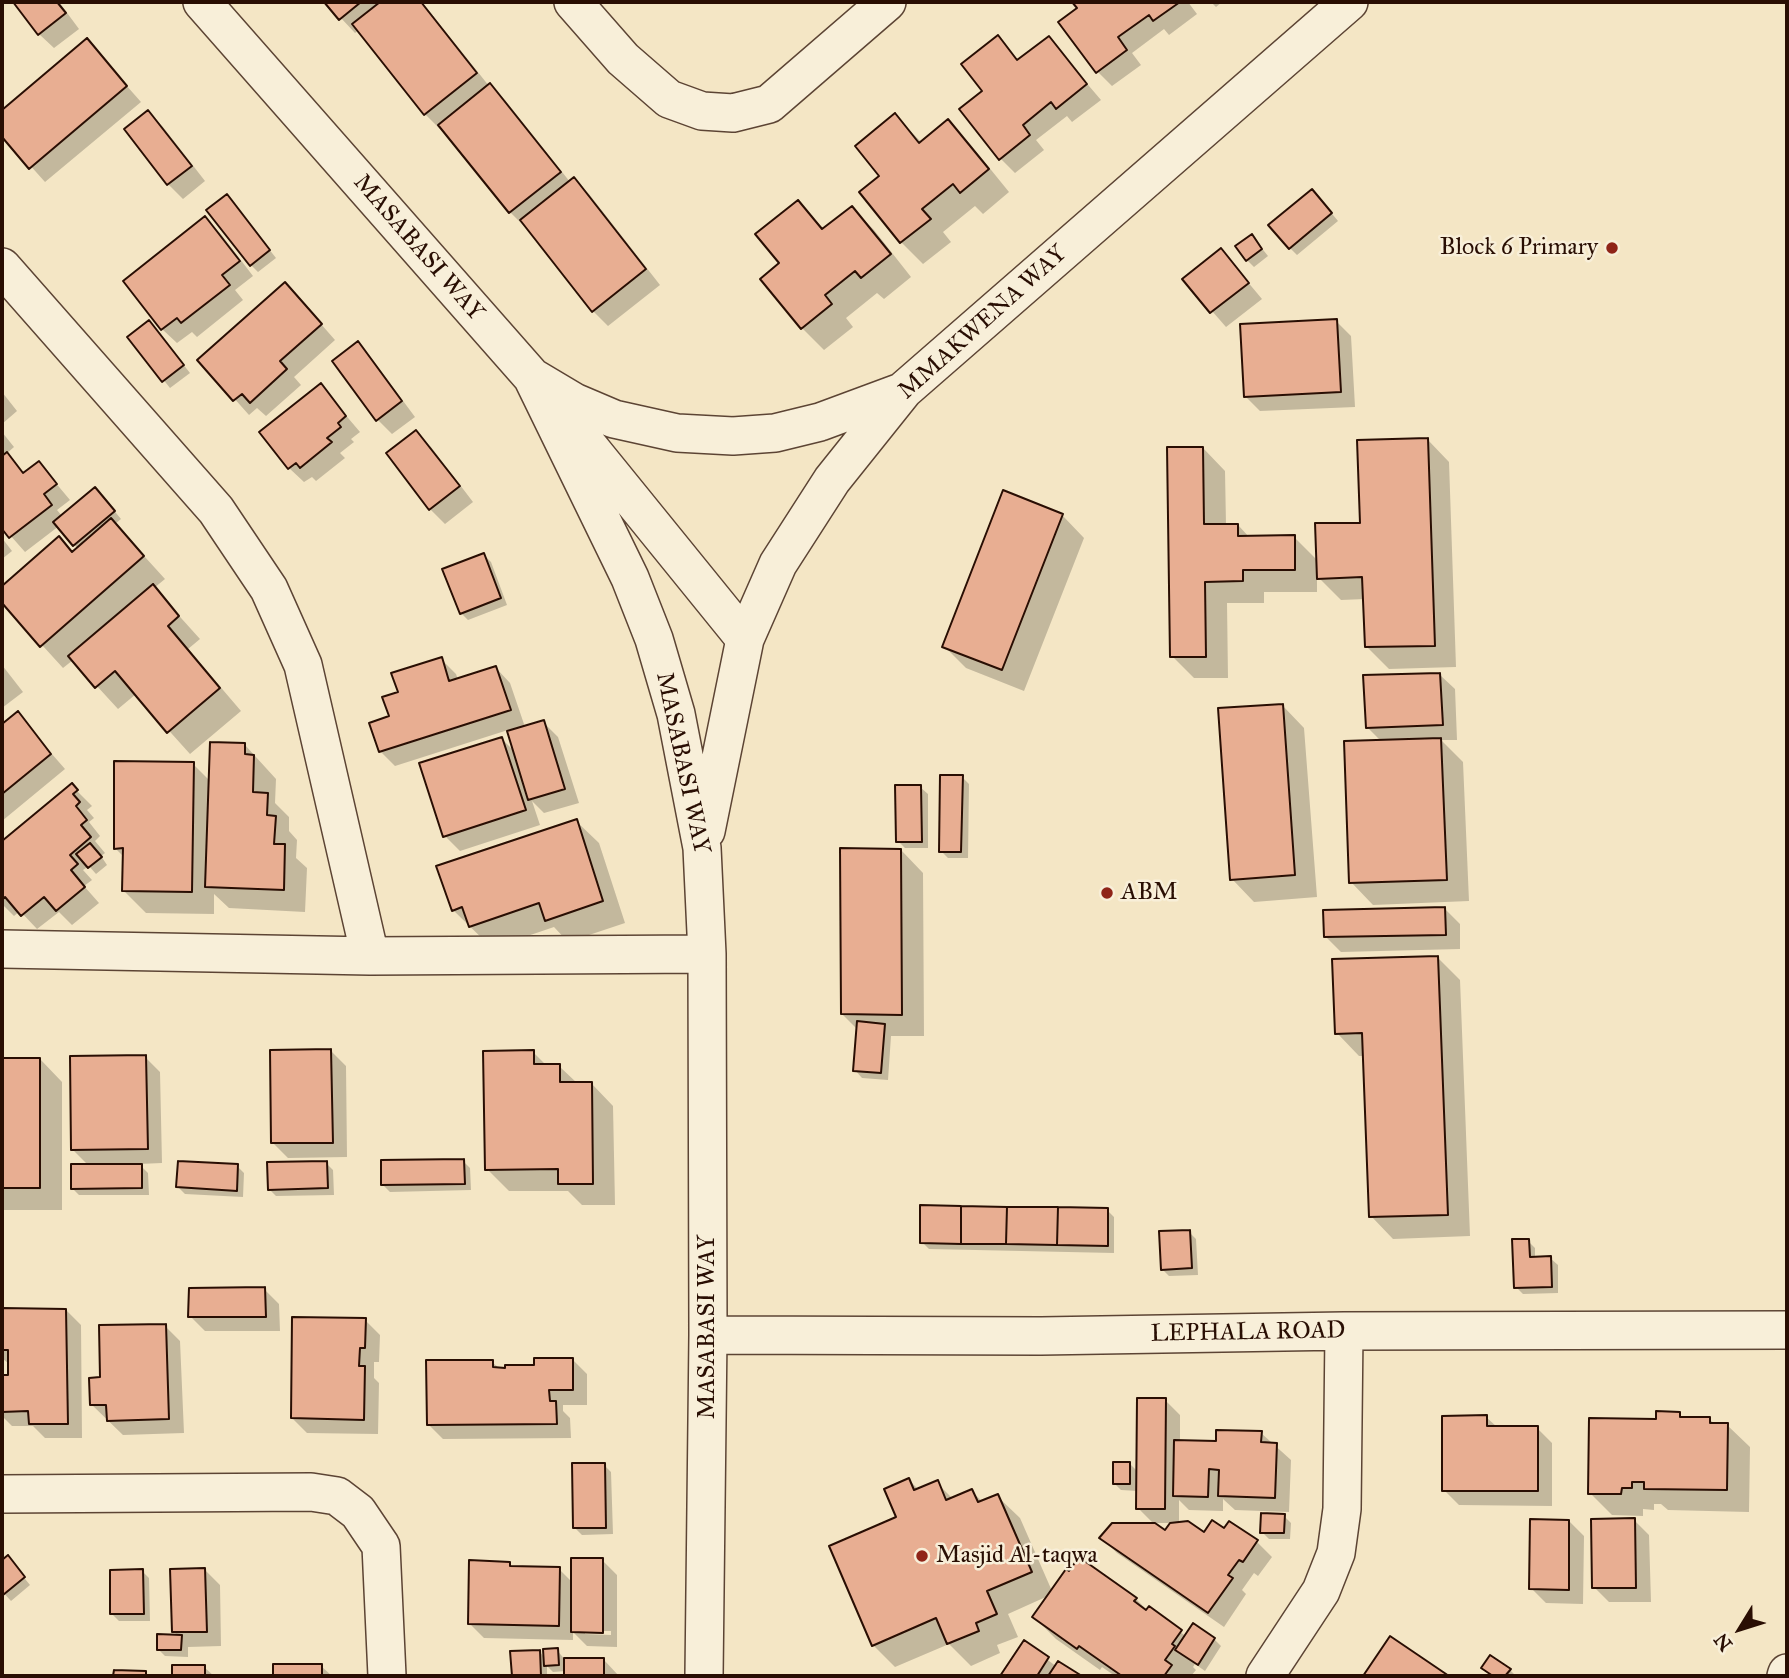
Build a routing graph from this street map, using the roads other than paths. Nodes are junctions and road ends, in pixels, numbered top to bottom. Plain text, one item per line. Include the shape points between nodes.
1 (202, 2) edge
2 (573, 2) edge
3 (887, 2) edge
4 (1349, 2) edge
5 (2, 267) edge
6 (532, 377) junction
7 (904, 390) junction
8 (745, 639) junction
9 (702, 848) junction
10 (2, 949) edge
11 (706, 954) junction
12 (370, 956) junction
13 (1787, 1330) edge
14 (1344, 1331) junction
15 (709, 1335) junction
16 (2, 1494) edge
17 (387, 1676) edge
18 (704, 1676) edge
19 (1265, 1676) edge

1 - 6 street, MASABASI WAY
2 - 3 street via 623,59 669,99 702,111 733,113 769,104
4 - 7 street, MMAKWENA WAY
5 - 12 street via 216,510 269,589 303,665
6 - 7 street via 614,419 677,433 733,436 775,433 820,422
6 - 8 street
6 - 9 street, MASABASI WAY via 630,578 654,639 676,713
7 - 8 street, MMAKWENA WAY via 825,490 778,564
8 - 9 street, MMAKWENA WAY
9 - 11 street, MASABASI WAY
10 - 12 street
11 - 12 street
11 - 15 street, MASABASI WAY
13 - 14 street, LEPHALA ROAD
14 - 15 street, LEPHALA ROAD
14 - 19 street via 1342,1509 1336,1553 1321,1591
15 - 18 street, MASABASI WAY
16 - 17 street via 311,1492 337,1496 358,1512 381,1546

